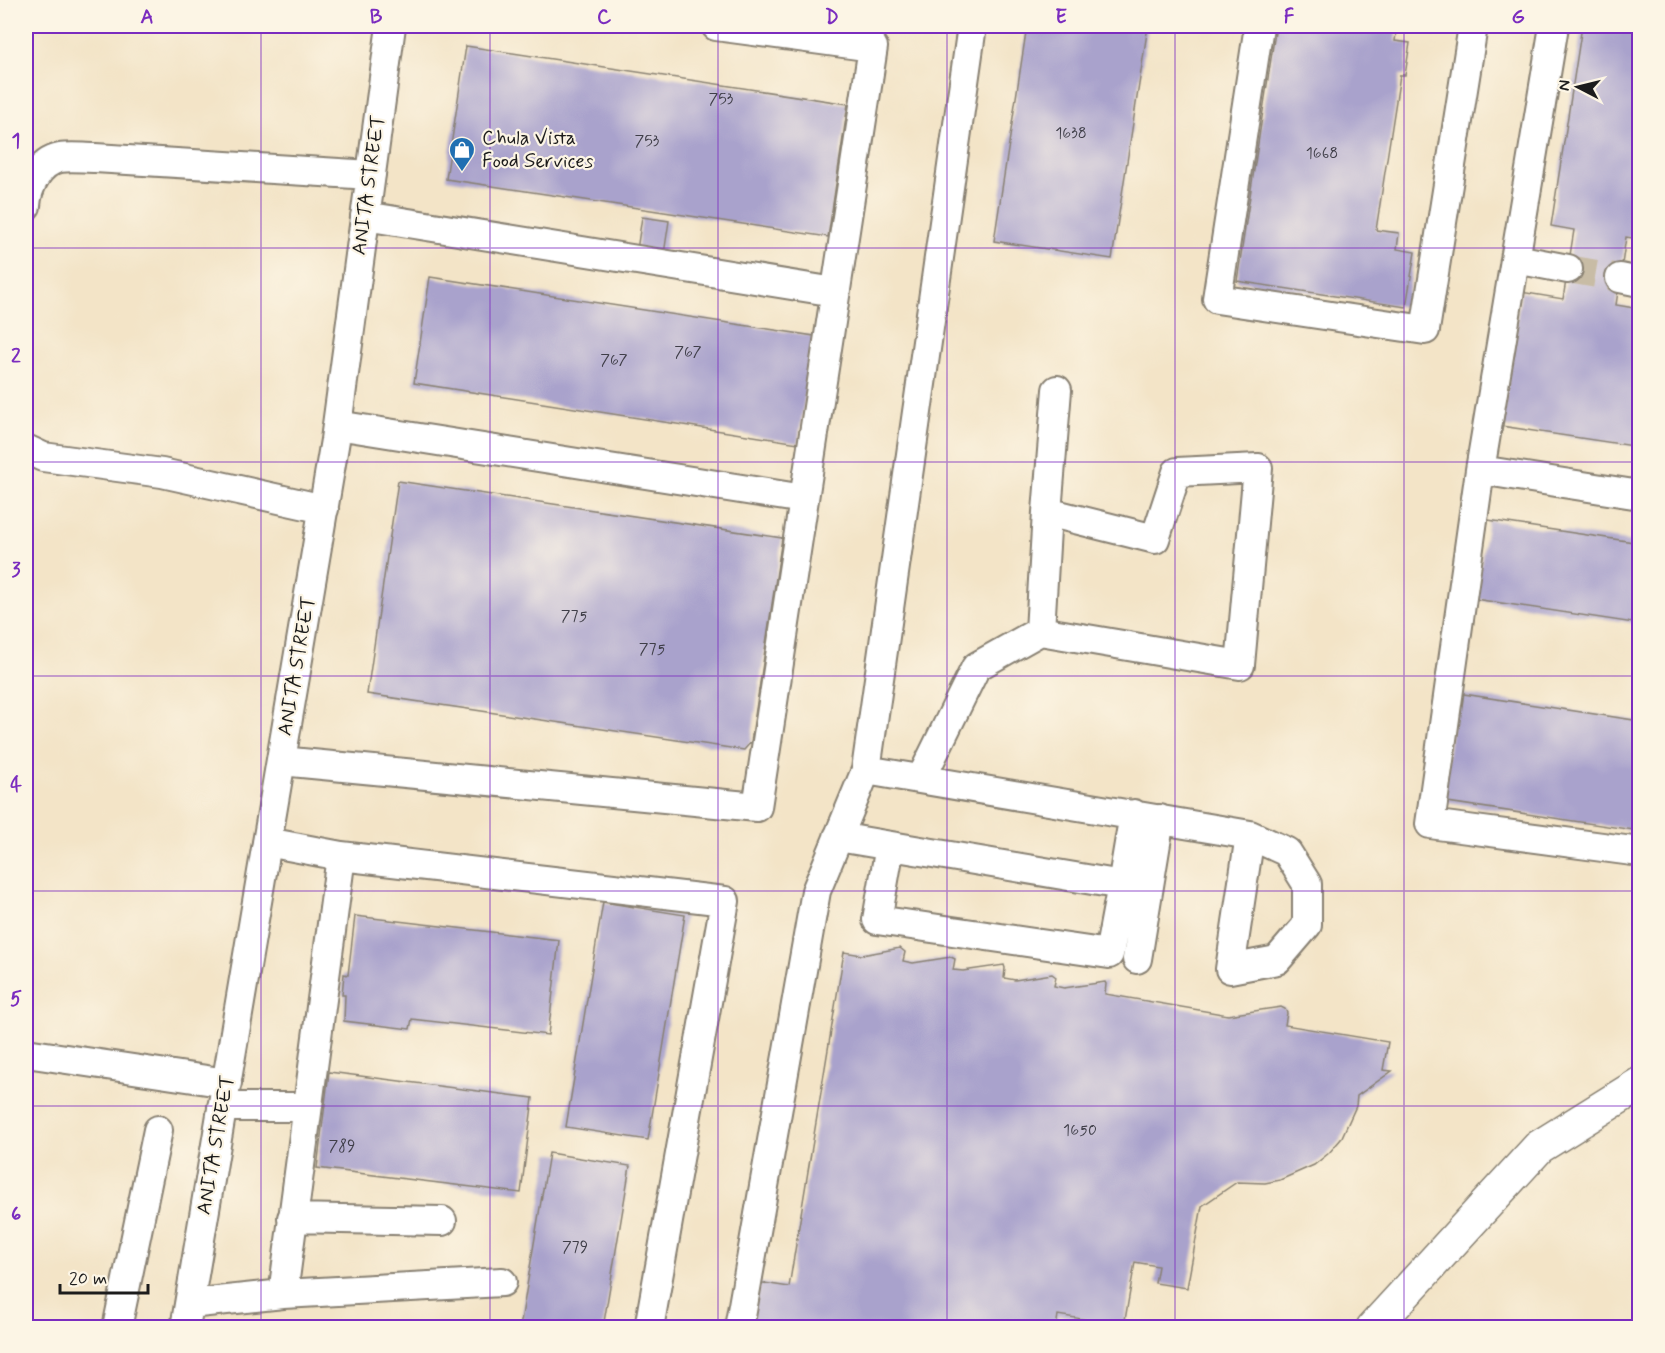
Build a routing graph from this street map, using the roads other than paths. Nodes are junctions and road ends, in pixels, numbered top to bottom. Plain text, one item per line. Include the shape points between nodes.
1 (391, 26) edge
2 (716, 26) edge
3 (972, 26) edge
4 (1259, 26) edge
5 (1473, 26) edge
6 (1554, 26) edge
7 (876, 36) edge
8 (371, 175) junction
9 (26, 207) edge
10 (365, 216) junction
11 (1516, 259) junction
12 (1568, 268) tunnel mouth
13 (836, 292) junction
14 (1057, 390) dead end
15 (337, 425) junction
16 (26, 449) edge
17 (1480, 470) junction
18 (1640, 495) edge
19 (804, 499) junction
20 (324, 509) junction
21 (1047, 512) junction
22 (1040, 631) junction
23 (281, 761) junction
24 (866, 770) junction
25 (921, 779) junction
26 (1147, 817) junction
27 (1250, 835) dead end
28 (838, 837) junction
29 (267, 842) junction
30 (890, 846) junction
31 (1640, 852) edge
32 (341, 856) junction
33 (1122, 885) junction
34 (1137, 959) dead end
35 (26, 1053) edge
36 (1640, 1084) edge
37 (224, 1095) junction
38 (308, 1107) junction
39 (158, 1130) dead end
40 (292, 1218) junction
41 (442, 1221) dead end
42 (502, 1282) dead end
43 (282, 1294) junction
44 (187, 1316) edge
45 (117, 1328) edge
46 (650, 1328) edge
47 (739, 1328) edge
48 (1373, 1328) edge

1 - 8 street, ANITA STREET
2 - 7 street
3 - 24 street
4 - 5 street via 1216,299 1425,330
6 - 11 street
7 - 13 street
8 - 9 street via 59,158 41,168 27,195
8 - 10 street, ANITA STREET
10 - 13 street
10 - 15 street, ANITA STREET
11 - 12 street
11 - 17 street
13 - 19 street
14 - 21 street
15 - 19 street
15 - 20 street, ANITA STREET
16 - 20 street via 43,457 162,473
17 - 18 street
17 - 31 street via 1430,824
19 - 23 street via 757,807
20 - 23 street, ANITA STREET
21 - 22 street
21 - 22 street via 1155,539 1177,472 1258,468 1240,665
22 - 25 street via 976,667
23 - 29 street, ANITA STREET
24 - 25 street
24 - 28 street
25 - 26 street
26 - 27 street
26 - 33 street
26 - 34 street
28 - 30 street
28 - 47 street via 816,891
29 - 32 street
29 - 37 street, ANITA STREET
30 - 33 street
30 - 33 street via 877,920 1109,954
32 - 38 street
32 - 46 street via 725,901
35 - 37 street
36 - 48 highway via 1539,1147
37 - 38 street
37 - 44 street, ANITA STREET
38 - 40 street
39 - 45 street
40 - 41 street
40 - 43 street
42 - 43 street
43 - 44 street

